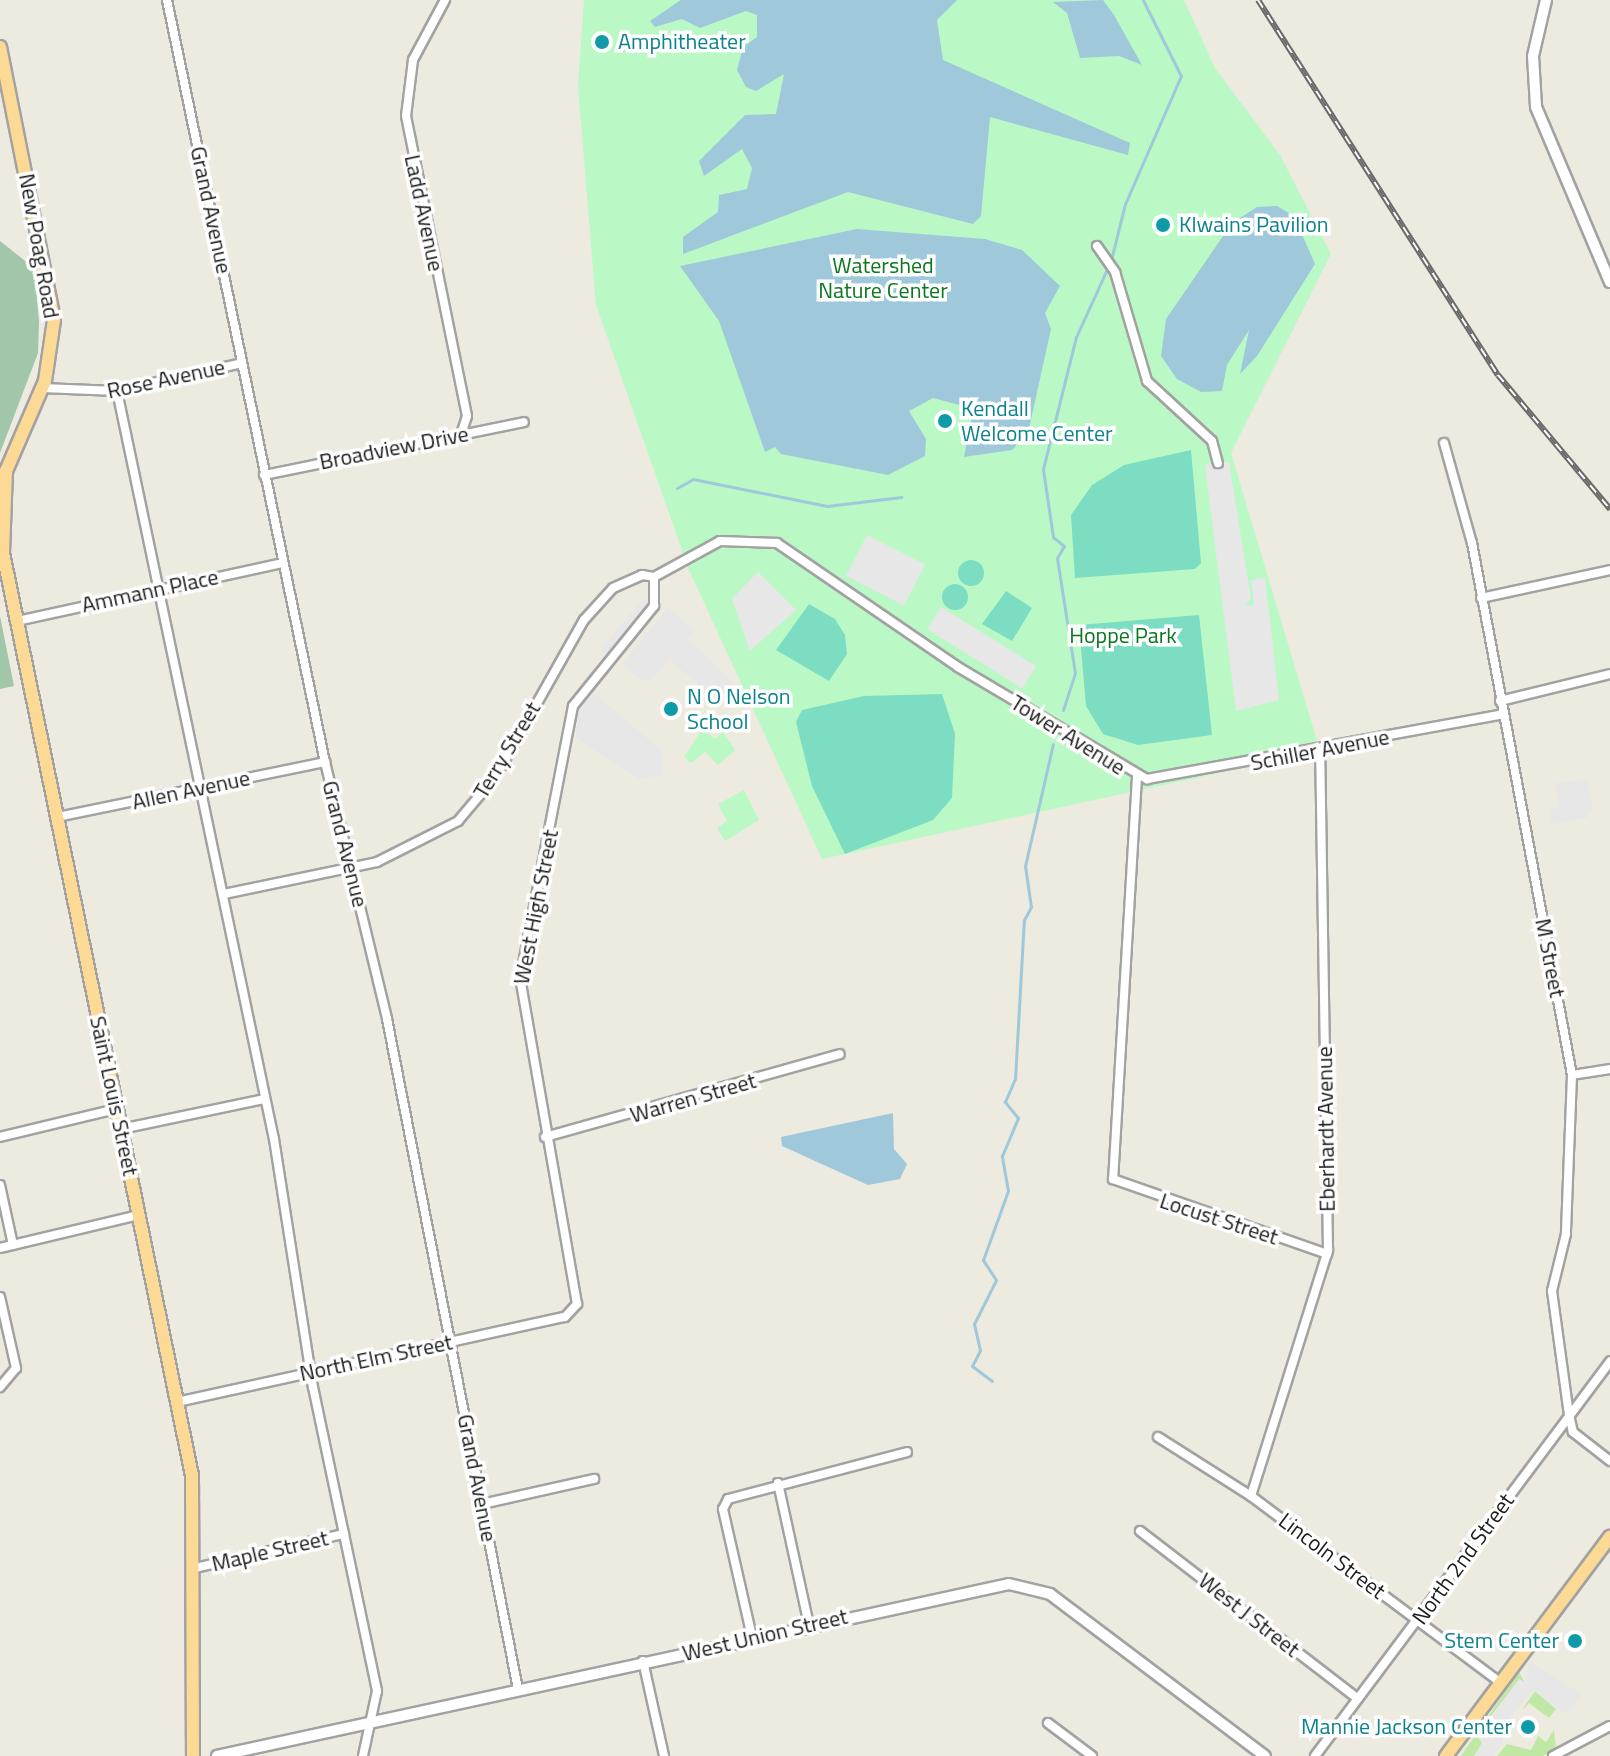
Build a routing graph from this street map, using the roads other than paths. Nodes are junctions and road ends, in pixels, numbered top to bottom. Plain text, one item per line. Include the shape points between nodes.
1 (167, 0) edge
2 (445, 0) edge
3 (1546, 0) edge
4 (0, 47) edge
5 (1097, 246) dead end
6 (1610, 282) edge
7 (242, 363) junction
8 (42, 388) junction
9 (117, 391) junction
10 (524, 422) dead end
11 (462, 431) junction
12 (18, 442) joint
13 (1444, 443) dead end
14 (1218, 463) dead end
15 (264, 475) junction
16 (283, 563) junction
17 (1610, 570) edge
18 (654, 577) junction
19 (159, 587) junction
20 (1481, 598) junction
21 (17, 621) junction
22 (1610, 674) edge
23 (1500, 701) junction
24 (1503, 714) junction
25 (1320, 751) junction
26 (325, 762) junction
27 (1137, 777) junction
28 (199, 788) junction
29 (57, 817) junction
30 (350, 867) junction
31 (224, 894) junction
32 (840, 1054) dead end
33 (1610, 1069) edge
34 (1572, 1075) junction
35 (265, 1099) junction
36 (116, 1109) junction
37 (121, 1129) junction
38 (0, 1137) edge
39 (545, 1137) junction
40 (1113, 1179) joint
41 (0, 1185) edge
42 (138, 1215) junction
43 (13, 1245) junction
44 (0, 1248) edge
45 (1327, 1254) junction
46 (0, 1297) edge
47 (573, 1310) joint
48 (451, 1342) junction
49 (1610, 1361) edge
50 (311, 1372) junction
51 (0, 1387) edge
52 (177, 1402) junction
53 (1569, 1415) junction
54 (1158, 1437) dead end
55 (907, 1452) dead end
56 (1610, 1461) edge
57 (594, 1479) dead end
58 (778, 1483) junction
59 (1251, 1496) junction
60 (482, 1504) junction
61 (1140, 1531) dead end
62 (344, 1534) junction
63 (1610, 1537) edge
64 (195, 1568) junction
65 (1418, 1621) junction
66 (809, 1625) junction
67 (752, 1637) junction
68 (643, 1661) junction
69 (1501, 1683) junction
70 (518, 1689) junction
71 (1358, 1699) junction
72 (371, 1722) junction
73 (1048, 1723) dead end
74 (1610, 1726) edge
75 (193, 1756) edge
76 (217, 1756) edge
77 (363, 1756) edge
78 (664, 1756) edge
79 (1092, 1756) edge
80 (1265, 1756) edge
81 (1315, 1756) edge
82 (1447, 1756) edge
83 (1553, 1756) edge

1 - 7 street, Grand Avenue
2 - 11 street, Ladd Avenue via 413,60 406,116 467,416
3 - 6 street via 1533,56 1536,107
4 - 8 main road, New Poag Road via 53,300 54,339
5 - 14 street via 1115,272 1147,381 1212,441
7 - 9 street, Rose Avenue
7 - 15 street, Grand Avenue
8 - 9 street, Rose Avenue
8 - 12 main road, New Poag Road
9 - 19 street
10 - 11 street, Broadview Drive
11 - 15 street, Broadview Drive
12 - 21 main road, Saint Louis Street via 1,510
13 - 20 street, M Street
15 - 16 street, Grand Avenue
16 - 19 street, Ammann Place
16 - 26 street, Grand Avenue
17 - 20 street
18 - 27 street, Tower Avenue via 720,541 777,543
18 - 30 street, Terry Street via 642,575 613,588 584,620 496,776 458,821 419,846
18 - 39 street, West High Street via 654,606 579,695 570,717 519,992
19 - 21 street, Ammann Place
19 - 28 street
20 - 23 street, M Street
21 - 29 main road, Saint Louis Street
22 - 23 street
23 - 24 street, M Street
24 - 25 street, Schiller Avenue
24 - 34 street, M Street
25 - 27 street, Schiller Avenue
25 - 45 street, Eberhardt Avenue
26 - 28 street, Allen Avenue
26 - 30 street, Grand Avenue
27 - 40 street, Tower Avenue
28 - 29 street, Allen Avenue
28 - 31 street
29 - 36 main road, Saint Louis Street
30 - 31 street, Terry Street
30 - 48 street, Grand Avenue
31 - 35 street
32 - 39 street, Warren Street
33 - 34 street
34 - 53 street, M Street via 1566,1234 1552,1291
35 - 37 street
35 - 50 street
36 - 37 main road, Saint Louis Street
36 - 38 street
37 - 42 main road, Saint Louis Street
39 - 47 street, West High Street via 578,1292
40 - 45 street, Locust Street
41 - 43 street
42 - 43 street
42 - 52 main road, Saint Louis Street
43 - 44 street
45 - 59 street, Eberhardt Avenue
46 - 51 street via 14,1375
47 - 48 street, North Elm Street
48 - 50 street, North Elm Street
48 - 60 street, Grand Avenue
49 - 53 street, North 2nd Street
50 - 52 street, North Elm Street
50 - 62 street
52 - 64 main road, Saint Louis Street via 193,1482
53 - 56 street, M Street via 1573,1432
53 - 65 street, North 2nd Street
54 - 59 street, Lincoln Street
55 - 58 street
57 - 60 street
58 - 66 street
58 - 67 street via 733,1496 723,1509
59 - 65 street, Lincoln Street
60 - 70 street, Grand Avenue
61 - 71 street, West J Street
62 - 64 street, Maple Street
62 - 72 street via 377,1691
63 - 69 main road
64 - 75 main road, Saint Louis Street
65 - 69 street, Lincoln Street
65 - 71 street, North 2nd Street
66 - 67 street, West Union Street
66 - 80 street, West Union Street via 981,1586 1035,1589
67 - 68 street, West Union Street
68 - 70 street, West Union Street
68 - 78 street
69 - 82 main road
70 - 72 street, West Union Street
71 - 81 street, North 2nd Street
72 - 76 street, West Union Street
72 - 77 street
73 - 79 street
74 - 83 street

